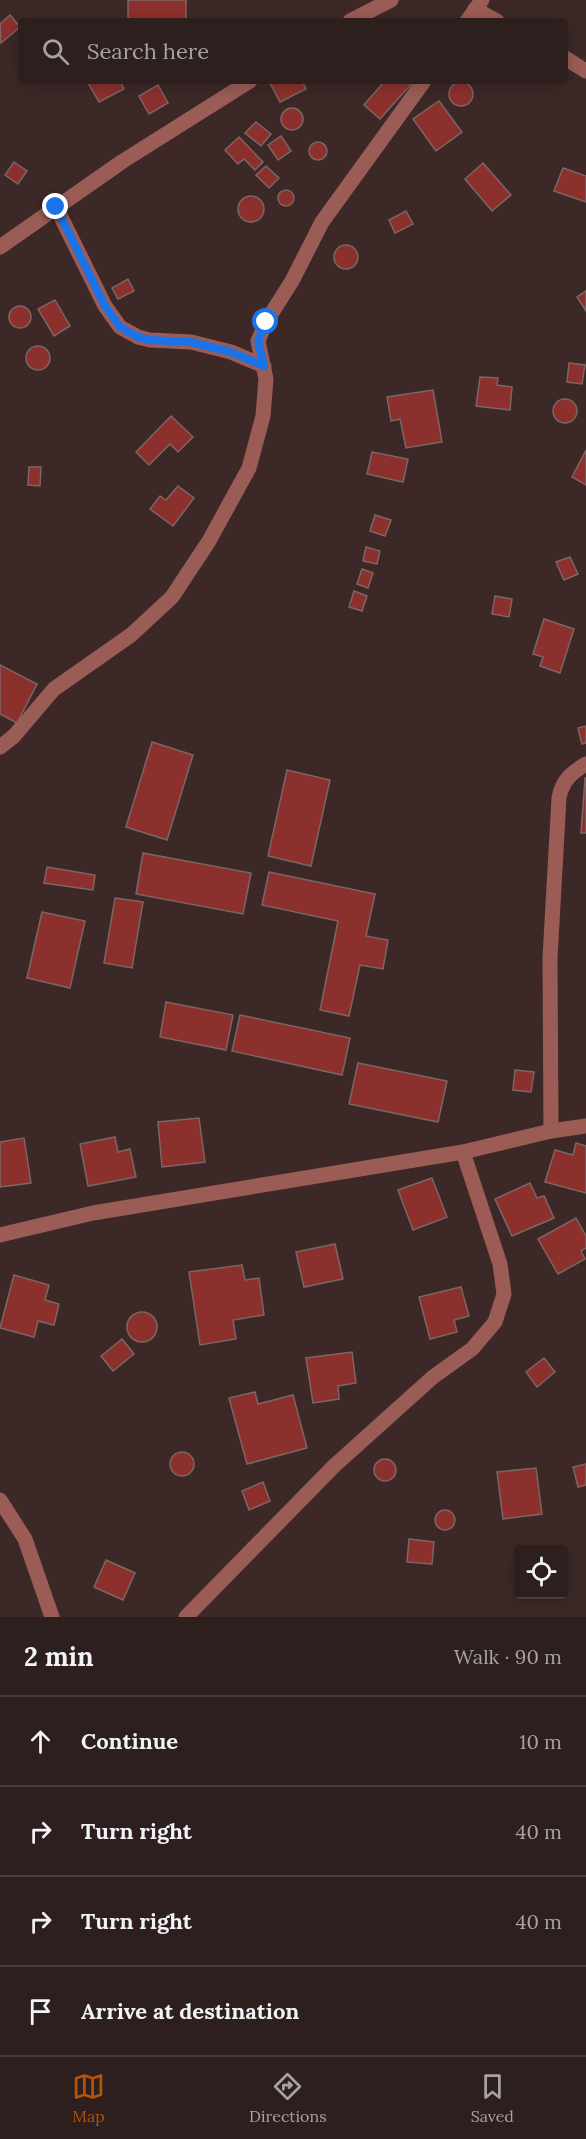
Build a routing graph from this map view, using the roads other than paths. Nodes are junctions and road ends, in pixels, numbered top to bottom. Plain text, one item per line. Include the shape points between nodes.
1 (391, 0) edge
2 (475, 10) edge
3 (356, 18) edge
4 (490, 18) edge
5 (568, 60) edge
6 (586, 71) edge
7 (245, 84) edge
8 (422, 84) edge
9 (56, 207) junction
10 (0, 247) edge
11 (264, 366) junction
12 (0, 747) edge
13 (586, 764) edge
14 (586, 1126) edge
15 (551, 1131) junction
16 (463, 1152) junction
17 (0, 1235) edge
18 (0, 1500) edge
19 (52, 1617) edge
20 (186, 1617) edge

1 - 3 street
2 - 4 street
5 - 6 street
7 - 9 street
8 - 11 street via 322,222 266,322 258,341
9 - 10 street
9 - 11 street via 105,306 120,327 138,337 191,342
11 - 12 street via 263,416 249,468 209,541 171,597 131,635 54,689
13 - 15 street via 565,780 559,798 550,958
14 - 15 street
15 - 16 street
16 - 17 street via 93,1213
16 - 20 street via 500,1264 504,1294 495,1322 472,1349 433,1377 334,1466
18 - 19 street via 26,1539

